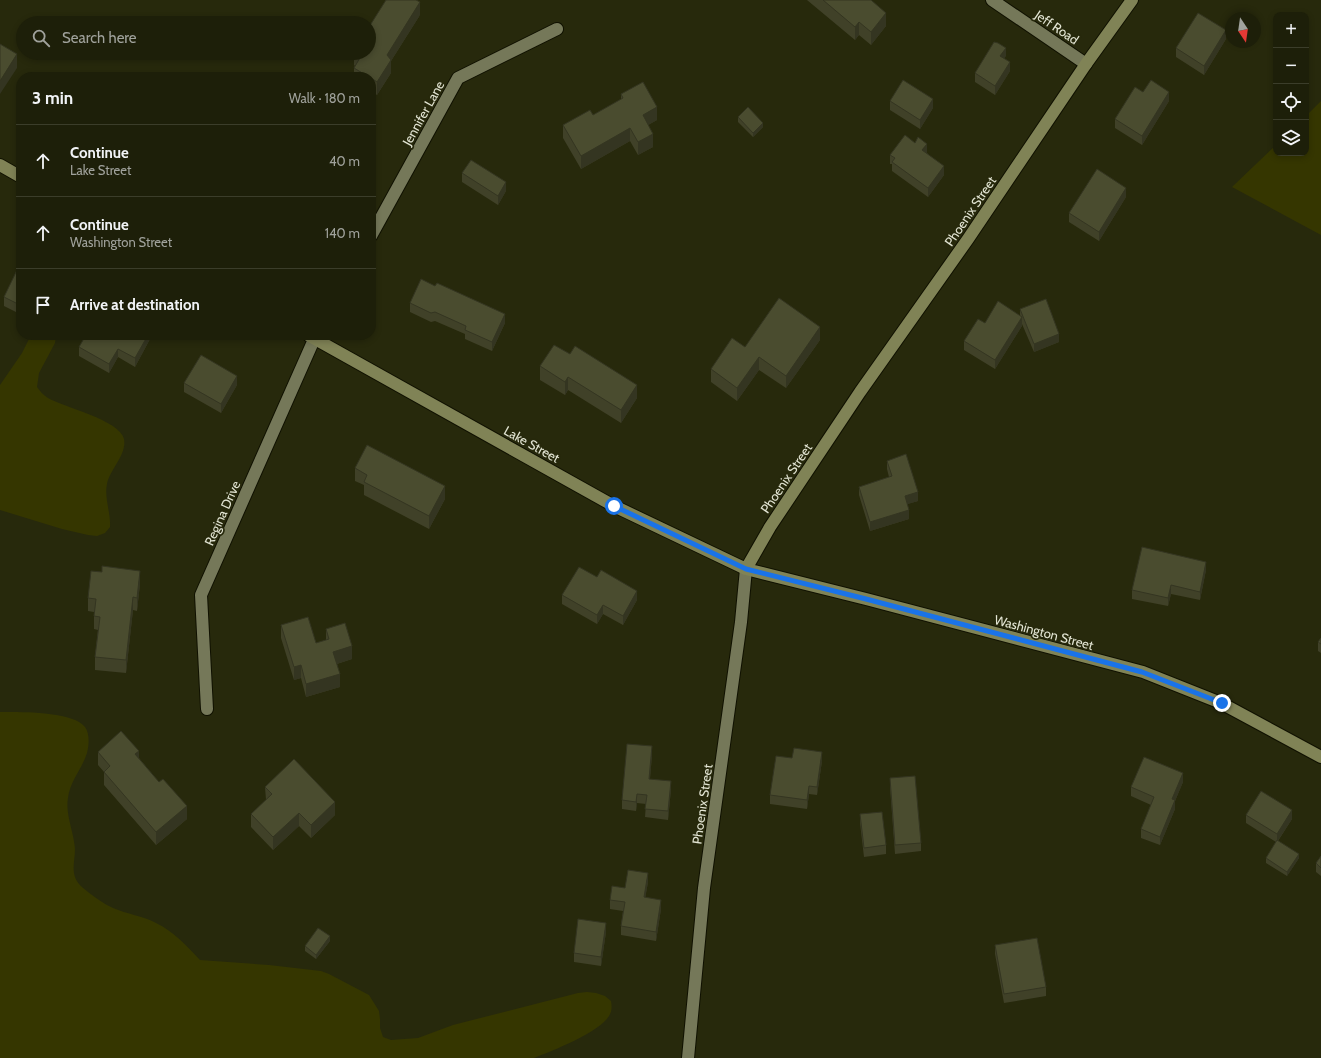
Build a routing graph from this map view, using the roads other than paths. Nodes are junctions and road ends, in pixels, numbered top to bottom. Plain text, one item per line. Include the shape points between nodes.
1 (992, 0) edge
2 (1132, 0) edge
3 (557, 29) dead end
4 (1086, 64) junction
5 (0, 165) edge
6 (16, 173) edge
7 (376, 227) edge
8 (311, 340) edge
9 (320, 340) edge
10 (746, 569) junction
11 (207, 709) dead end
12 (1321, 757) edge
13 (688, 1058) edge

1 - 4 street, Jeff Road
2 - 4 street, Phoenix Street
3 - 7 street, Jennifer Lane via 458,78
4 - 10 street, Phoenix Street via 860,392 770,527
5 - 6 street
8 - 11 street, Regina Drive via 201,595
9 - 10 street, Lake Street via 614,506
10 - 12 street, Washington Street via 1142,672 1222,703
10 - 13 street, Phoenix Street via 740,630 704,888

